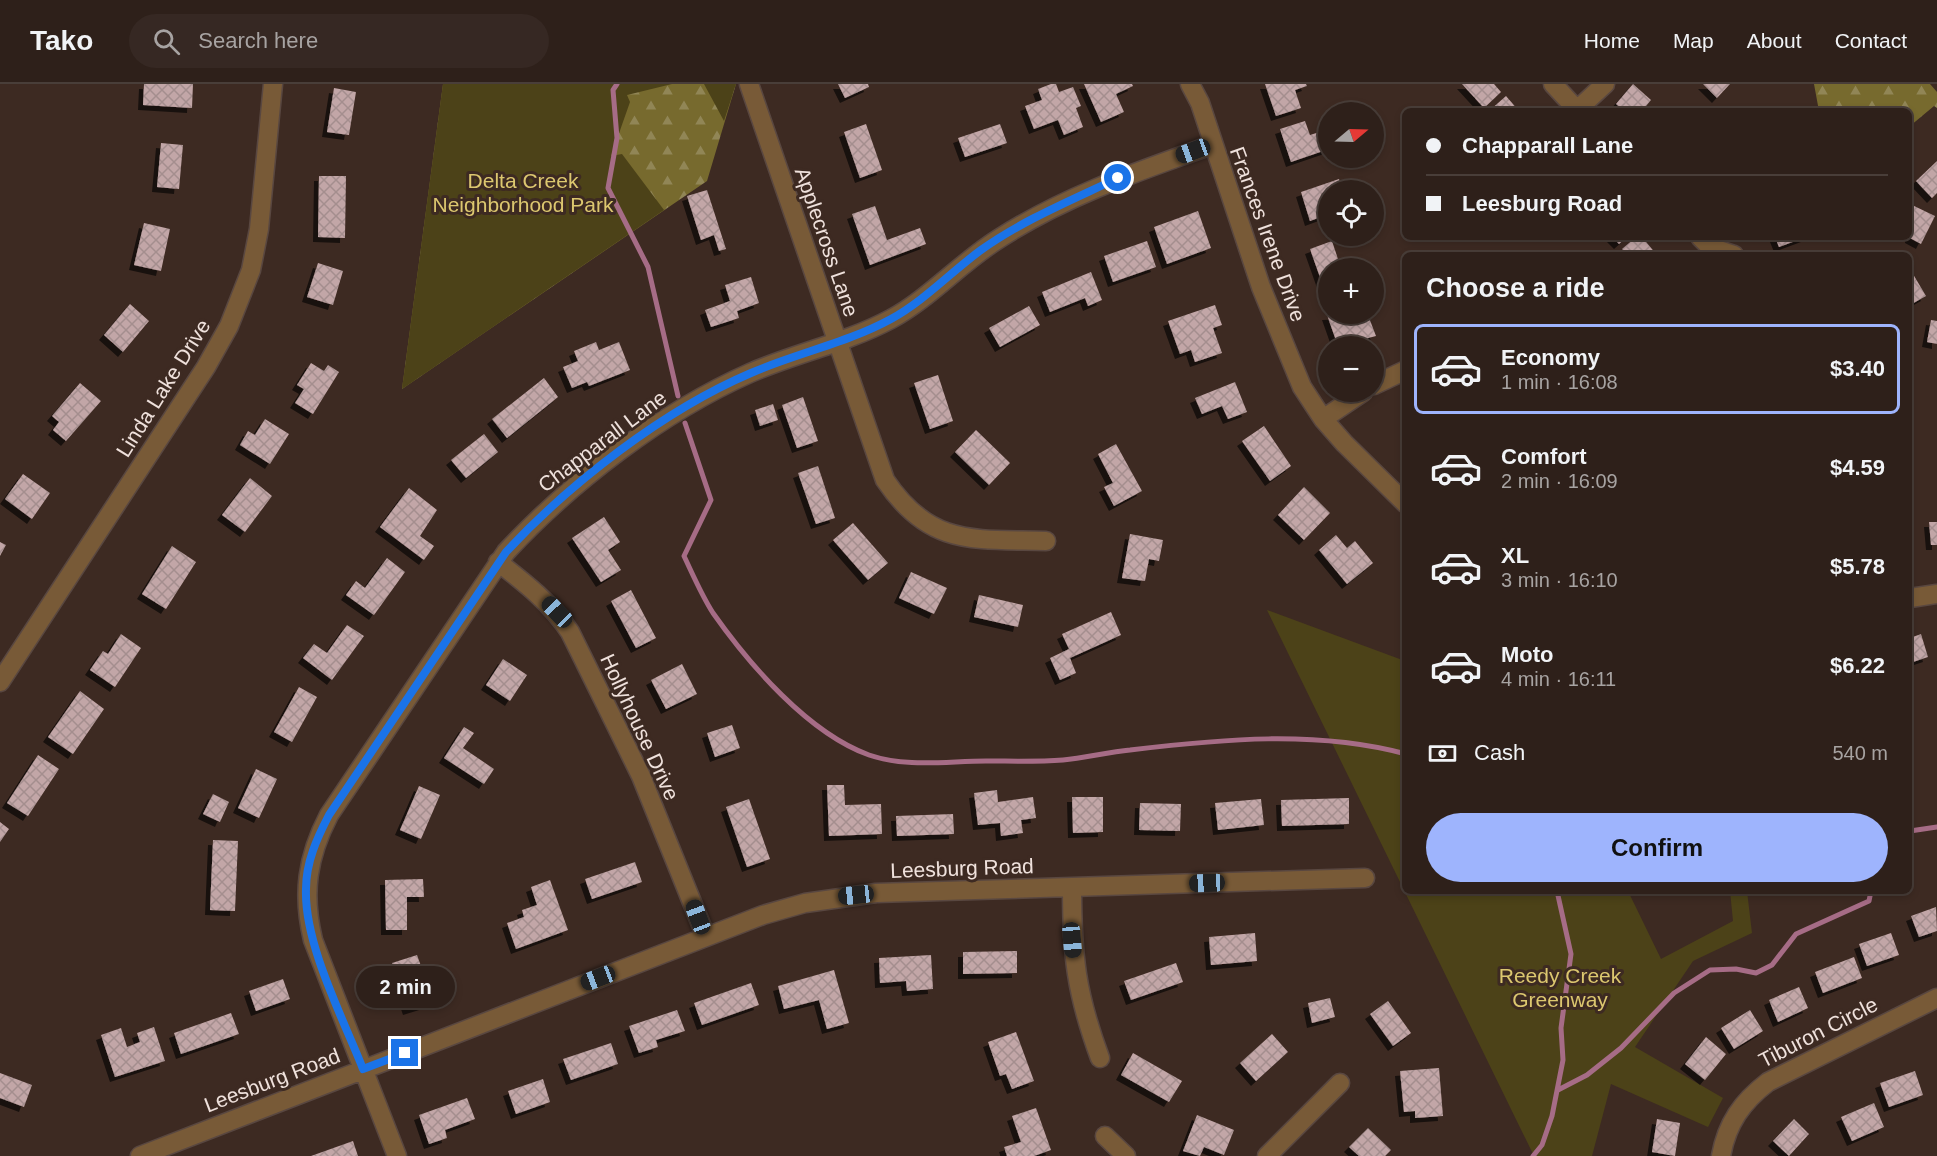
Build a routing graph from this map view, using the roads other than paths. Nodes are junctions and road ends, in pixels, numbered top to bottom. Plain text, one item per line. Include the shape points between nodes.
1 (273, 84) edge
2 (749, 84) edge
3 (1190, 84) edge
4 (1553, 84) edge
5 (1605, 84) edge
6 (1574, 108) edge
7 (1580, 108) edge
8 (1212, 145) junction
9 (1703, 240) edge
10 (1725, 252) edge
11 (837, 342) junction
12 (1402, 372) edge
13 (1384, 380) edge
14 (1348, 402) edge
15 (1323, 419) junction
16 (1402, 500) edge
17 (1046, 541) dead end
18 (498, 562) junction
19 (1937, 594) edge
20 (1912, 598) edge
21 (0, 682) edge
22 (1365, 878) dead end
23 (1072, 887) junction
24 (705, 937) junction
25 (1937, 998) edge
26 (1100, 1058) dead end
27 (363, 1069) junction
28 (1340, 1083) dead end
29 (1106, 1136) dead end
30 (141, 1156) edge
31 (397, 1156) edge
32 (1126, 1156) edge
33 (1267, 1156) edge
34 (1721, 1156) edge

1 - 21 street, Linda Lake Drive via 259,229 245,289 229,326
2 - 11 street, Applecross Lane
3 - 8 street, Frances Irene Drive
4 - 6 street
5 - 7 street
8 - 11 street, Chapparall Lane via 1118,178 1039,215 981,251 892,318
8 - 15 street, Frances Irene Drive via 1280,338 1302,387
9 - 10 street
11 - 17 street, Applecross Lane via 881,469 907,509 926,524 959,537
11 - 18 street, Chapparall Lane via 750,374 675,413 575,485 536,519
12 - 13 street
14 - 15 street
15 - 16 street, Frances Irene Drive
18 - 24 street, Hollyhouse Drive via 541,595 570,632 640,776
18 - 27 street, Chapparall Lane via 329,815 309,862 307,915 313,940
19 - 20 street
22 - 23 street, Leesburg Road
23 - 24 street, Leesburg Road via 830,898 763,915
23 - 26 street via 1076,980
24 - 27 street, Leesburg Road
25 - 34 street, Tiburon Circle via 1767,1082 1731,1122
27 - 30 street, Leesburg Road
27 - 31 street, Chapparall Lane
28 - 33 street
29 - 32 street

